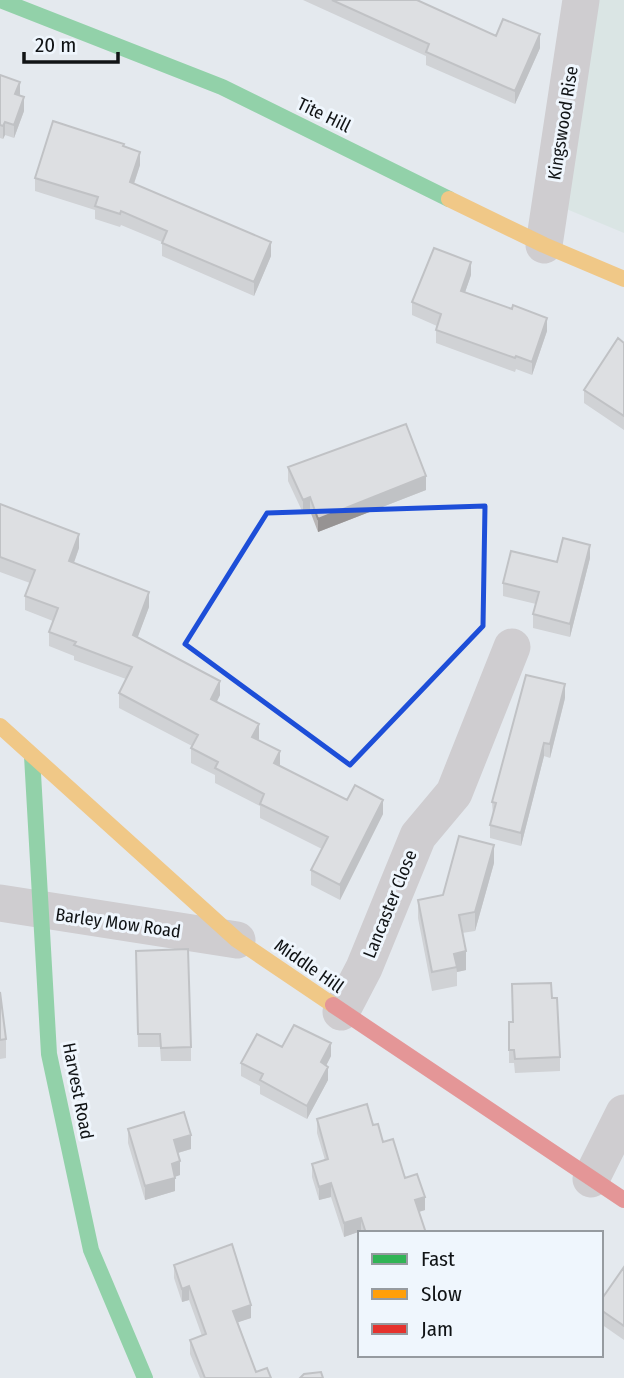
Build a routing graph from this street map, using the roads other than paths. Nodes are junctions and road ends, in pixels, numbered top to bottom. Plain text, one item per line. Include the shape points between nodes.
1 (0, 0) edge
2 (581, 0) edge
3 (544, 245) junction
4 (624, 279) edge
5 (512, 647) dead end
6 (0, 726) edge
7 (32, 756) junction
8 (0, 903) edge
9 (42, 912) junction
10 (237, 940) junction
11 (341, 1012) junction
12 (624, 1113) edge
13 (591, 1178) junction
14 (624, 1200) edge
15 (145, 1378) edge

1 - 3 street, Tite Hill via 222,87
2 - 3 street, Kingswood Rise
3 - 4 street, Tite Hill
5 - 11 street, Lancaster Close via 454,793 418,836
6 - 7 street, Middle Hill
7 - 9 street, Harvest Road
7 - 10 street, Middle Hill
8 - 9 street, Barley Mow Road
9 - 10 street, Barley Mow Road
9 - 15 street, Harvest Road via 49,1054 91,1250
10 - 11 street, Middle Hill
11 - 13 street, Middle Hill
12 - 13 street
13 - 14 street, Middle Hill

